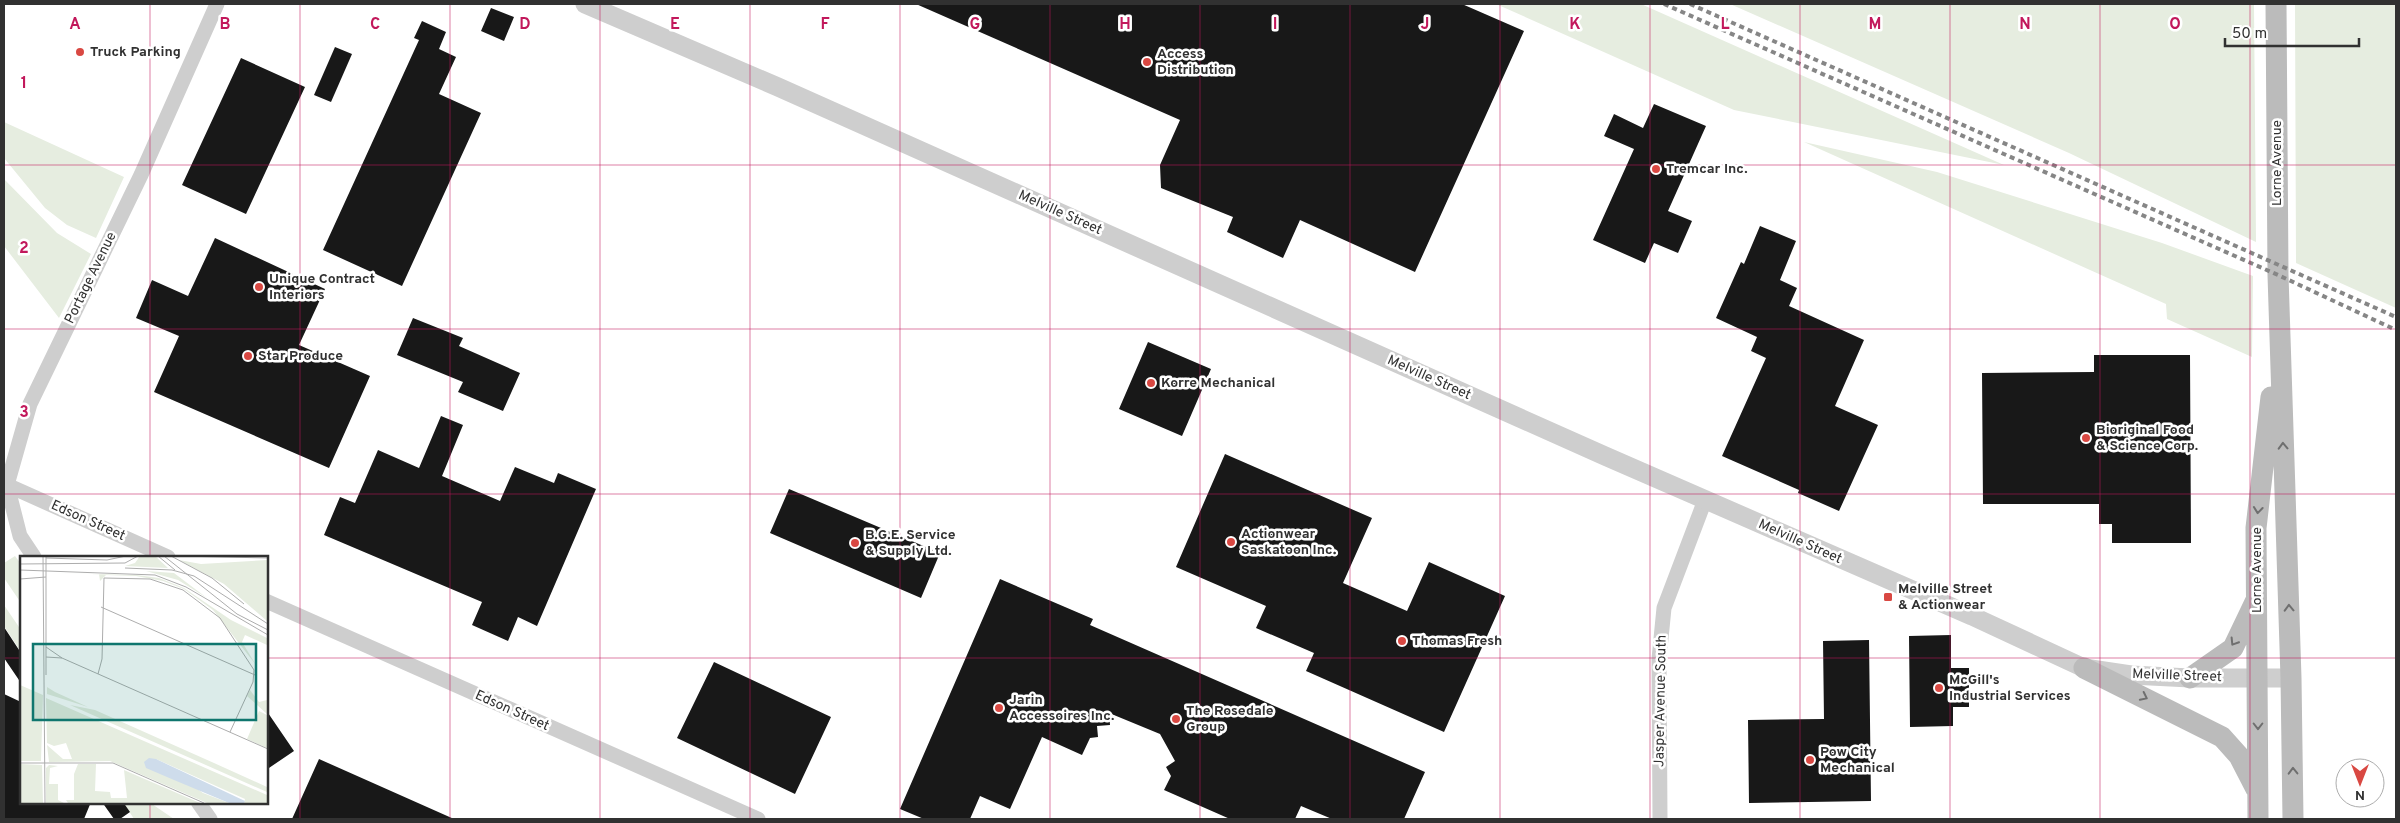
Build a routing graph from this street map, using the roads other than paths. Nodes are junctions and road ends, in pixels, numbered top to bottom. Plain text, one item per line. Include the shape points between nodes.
1 (217, 4) edge
2 (585, 4) edge
3 (2276, 4) edge
4 (2279, 323) junction
5 (8, 485) junction
6 (1705, 500) junction
7 (33, 556) edge
8 (166, 556) edge
9 (2256, 599) junction
10 (268, 602) edge
11 (2084, 668) junction
12 (2258, 677) junction
13 (2190, 678) junction
14 (2291, 678) junction
15 (2258, 792) junction
16 (199, 803) edge
17 (210, 819) edge
18 (758, 819) edge
19 (1660, 819) edge
20 (2258, 819) edge
21 (2293, 819) edge

1 - 5 street, Portage Avenue via 141,175 30,404
2 - 6 street, Melville Street
3 - 4 main road, Lorne Avenue
4 -> 9 main road, Lorne Avenue via 2256,528
14 -> 4 main road, Lorne Avenue
5 - 7 street, Portage Avenue via 20,536
5 - 8 street, Edson Street
6 - 11 street, Melville Street
6 - 19 street, Jasper Avenue South via 1664,608 1659,660
9 - 12 main road, Lorne Avenue
9 -> 13 main road via 2232,648
10 - 18 street, Edson Street
11 - 13 street, Melville Street via 2131,675
11 -> 15 main road via 2222,737 2239,756
12 - 13 street, Melville Street
12 - 14 street, Melville Street
12 -> 15 main road, Lorne Avenue
21 -> 14 main road, Lorne Avenue
15 - 20 main road, Lorne Avenue
16 - 17 street

